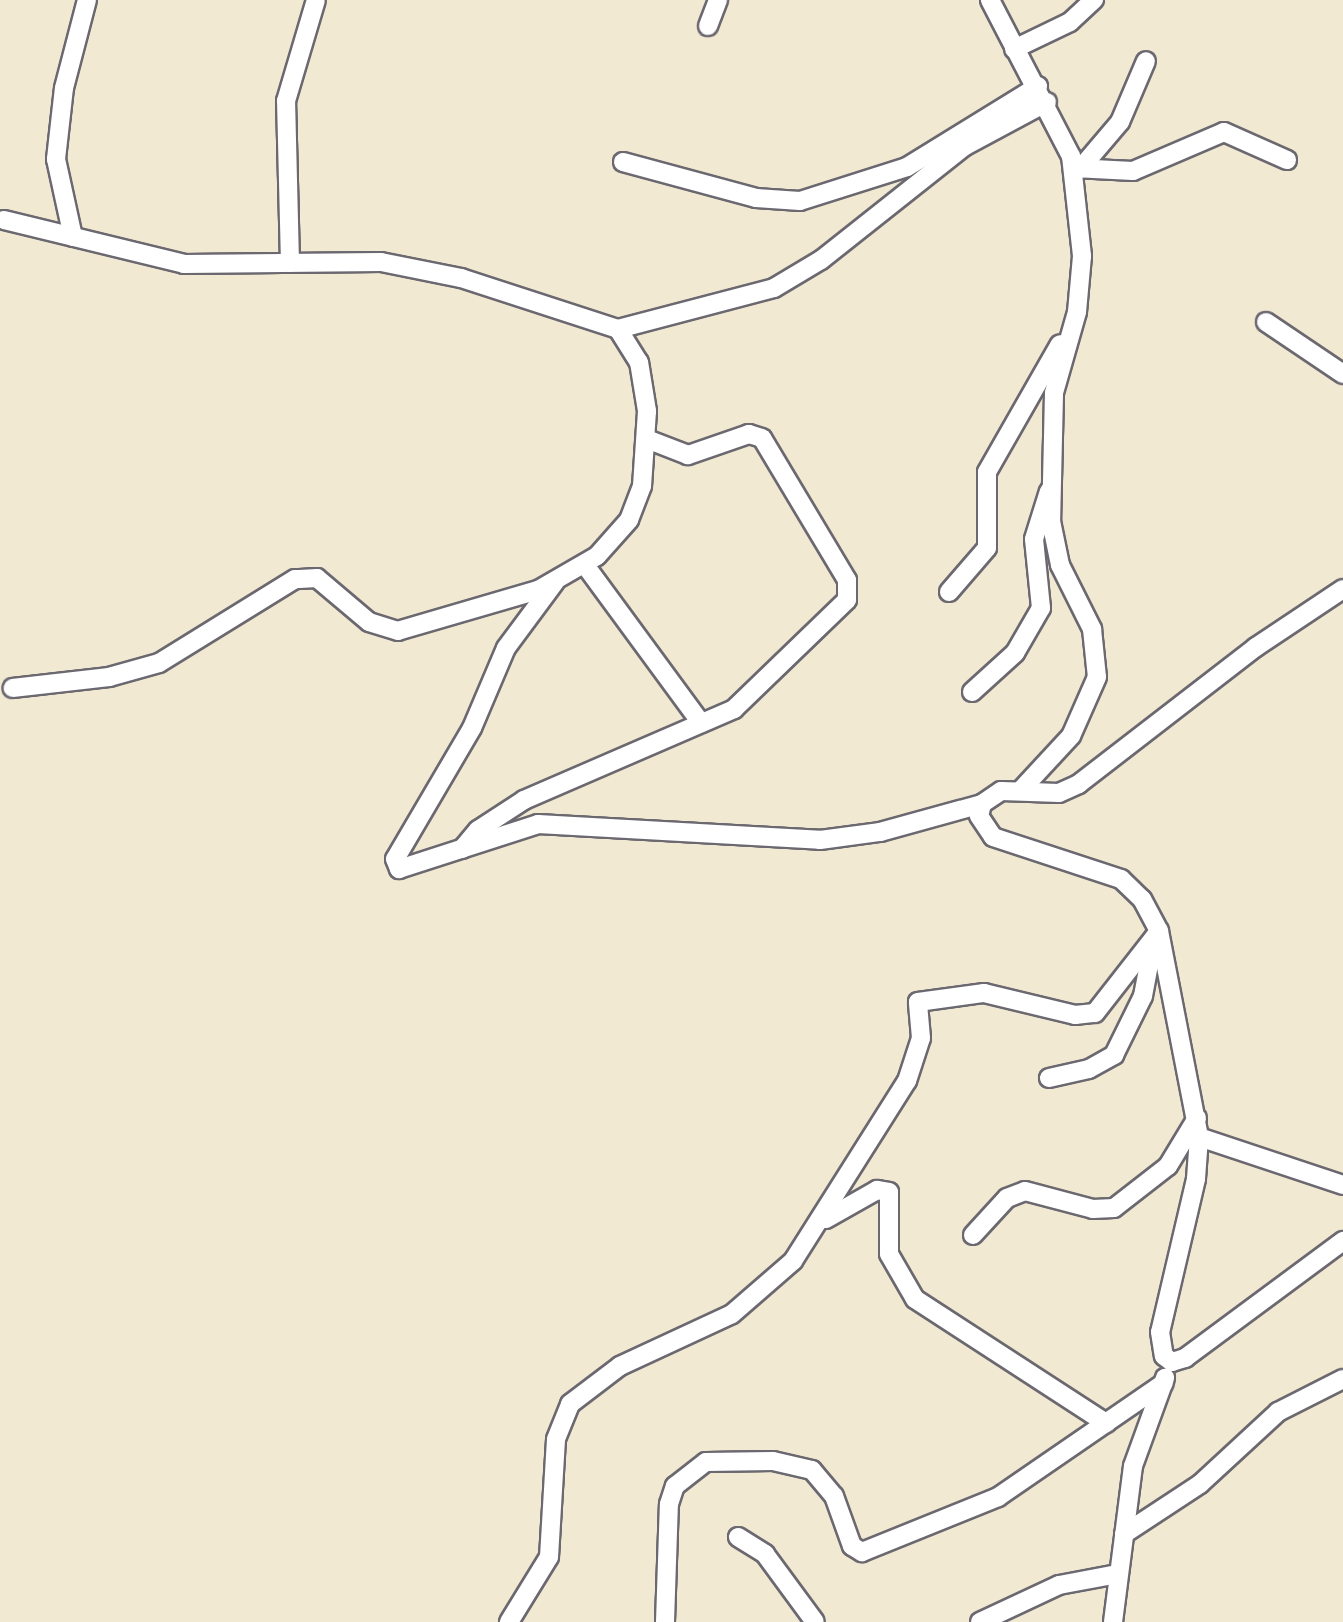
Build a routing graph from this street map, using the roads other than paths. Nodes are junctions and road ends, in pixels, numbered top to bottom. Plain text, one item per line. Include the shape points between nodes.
1 (87, 0) edge
2 (316, 0) edge
3 (718, 0) edge
4 (990, 0) edge
5 (1094, 0) edge
6 (708, 26) dead end
7 (1014, 48) junction
8 (1146, 61) dead end
9 (1042, 94) junction
10 (1287, 160) dead end
11 (623, 162) dead end
12 (1077, 168) junction
13 (4, 220) dead end
14 (73, 237) junction
15 (290, 264) junction
16 (1266, 322) dead end
17 (618, 329) junction
18 (1071, 332) junction
19 (1343, 374) edge
20 (647, 439) junction
21 (1051, 488) junction
22 (585, 565) junction
23 (555, 582) junction
24 (1343, 589) edge
25 (949, 592) dead end
26 (13, 688) dead end
27 (972, 692) dead end
28 (701, 723) junction
29 (1022, 789) junction
30 (982, 804) junction
31 (461, 850) junction
32 (1157, 935) junction
33 (1049, 1078) dead end
34 (1197, 1117) junction
35 (1199, 1137) junction
36 (1343, 1185) edge
37 (820, 1222) junction
38 (973, 1236) dead end
39 (1343, 1241) edge
40 (1168, 1361) junction
41 (1343, 1379) edge
42 (1164, 1383) junction
43 (1106, 1423) junction
44 (1124, 1534) junction
45 (738, 1537) dead end
46 (1117, 1574) junction
47 (509, 1622) edge
48 (665, 1622) edge
49 (815, 1622) edge
50 (980, 1622) edge
51 (1113, 1622) edge

1 - 14 street via 64,88 55,159
2 - 15 street via 286,101
3 - 6 street
4 - 7 street
5 - 7 street via 1070,22
7 - 9 street
8 - 12 street via 1119,122
9 - 11 street via 907,167 800,201 756,198
9 - 12 street
9 - 17 street via 947,158 831,252 774,288
10 - 12 street via 1224,132 1143,168
12 - 18 street via 1082,256
13 - 14 street
14 - 15 street via 184,264
15 - 17 street via 404,265
16 - 19 street
17 - 20 street via 639,362
18 - 21 street via 1054,393
18 - 25 street via 991,461 985,481 990,541
20 - 22 street via 642,486 629,520
20 - 28 street via 688,455 758,435 849,586 844,604 799,641 748,697
21 - 27 street via 1034,539 1041,608 1014,653
21 - 29 street via 1056,552 1092,629 1097,677 1077,727
22 - 23 street
22 - 28 street
23 - 26 street via 398,631 369,622 317,578 295,579 159,663 109,677
23 - 31 street via 506,648 472,728 394,865 405,869
24 - 29 street via 1256,647 1079,784 1059,793
28 - 31 street via 524,800 478,830
29 - 30 street via 1001,791
30 - 31 street via 854,838 759,841 557,823
30 - 32 street via 979,816 988,833 1121,878 1142,899
32 - 33 street via 1143,996 1114,1055 1089,1069
32 - 34 street
32 - 37 street via 1095,1013 1076,1015 984,993 918,1002 921,1038 908,1081
34 - 35 street
34 - 38 street via 1168,1166 1114,1208 1093,1209 1025,1191 1000,1205
35 - 36 street
35 - 40 street via 1196,1179 1160,1332
37 - 43 street via 877,1190 889,1192 889,1254 915,1299
37 - 47 street via 776,1279 732,1314 620,1366 570,1404 556,1438 549,1557
39 - 40 street via 1185,1357
40 - 42 street
41 - 44 street via 1278,1412 1200,1483
42 - 43 street
42 - 44 street via 1133,1466
43 - 48 street via 986,1504 862,1552 852,1546 834,1496 812,1470 773,1461 706,1462 675,1486 669,1504
44 - 46 street
45 - 49 street via 765,1554
46 - 50 street via 1071,1580
46 - 51 street

